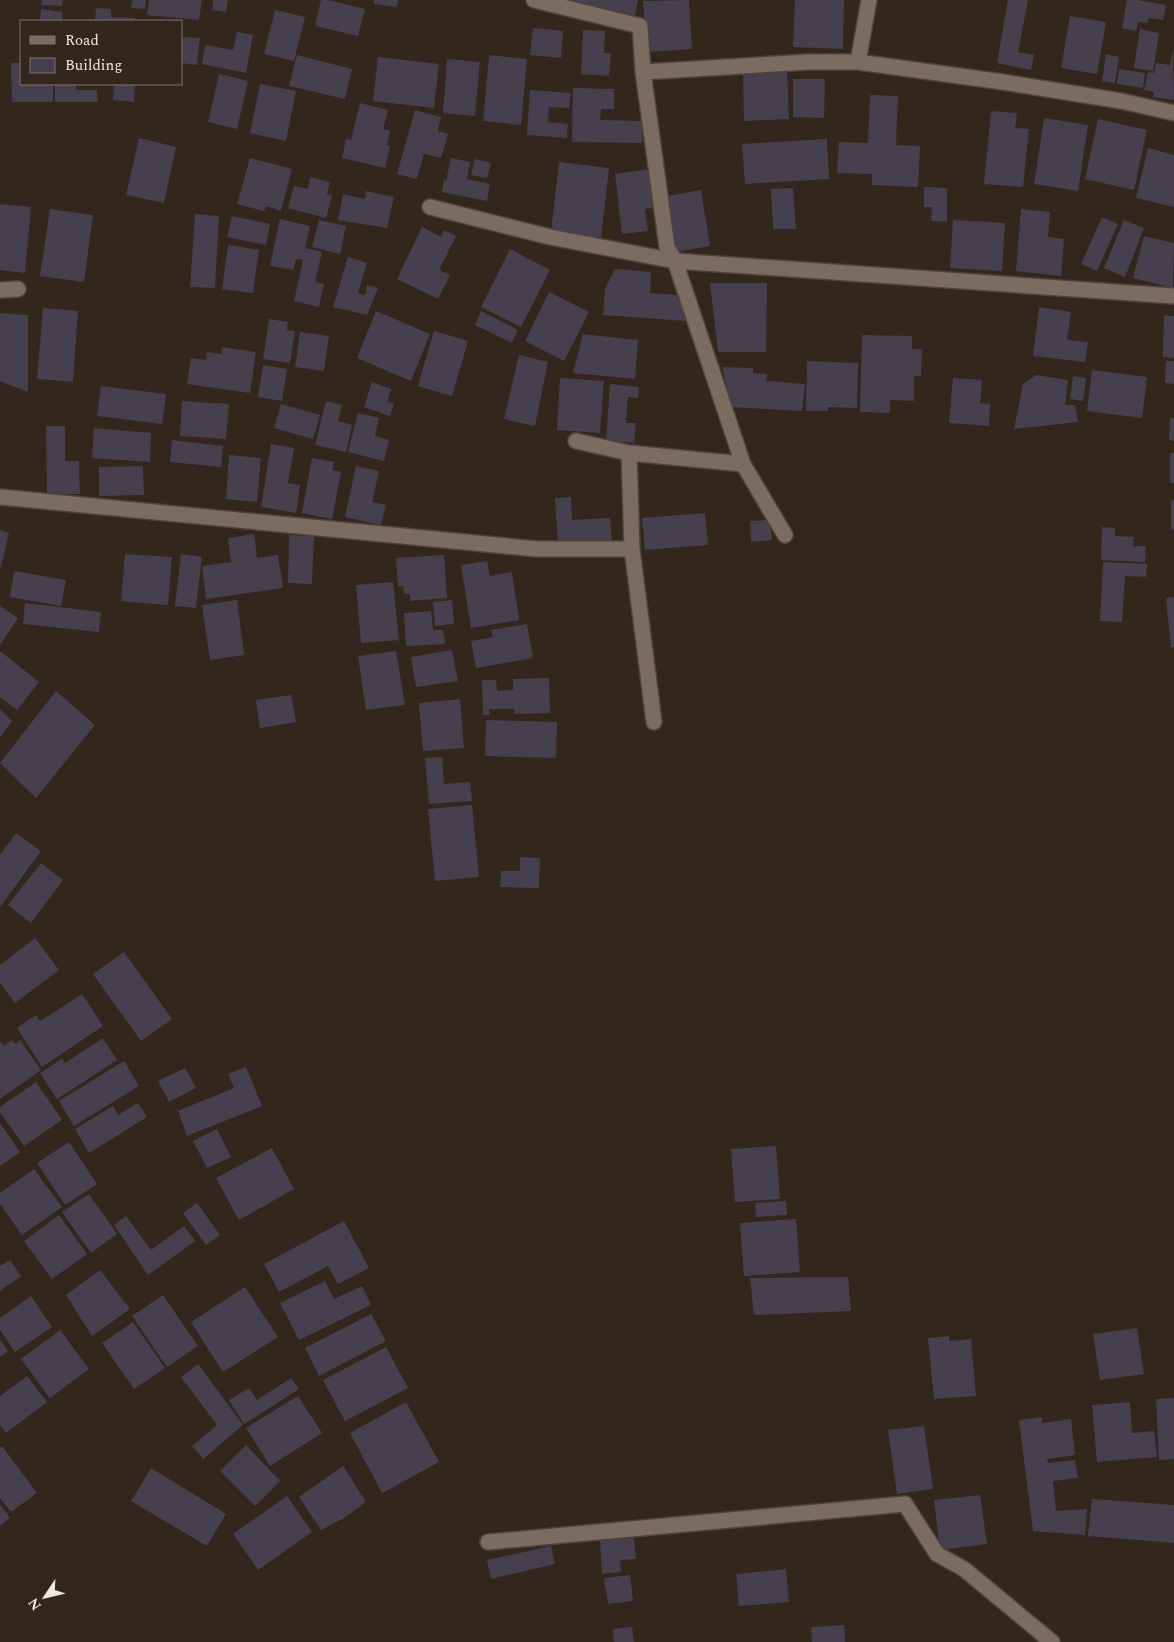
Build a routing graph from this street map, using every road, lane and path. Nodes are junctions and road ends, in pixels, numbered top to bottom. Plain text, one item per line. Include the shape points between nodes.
1 (534, 0) edge
2 (869, 0) edge
3 (858, 62) junction
4 (643, 72) junction
5 (1174, 113) edge
6 (430, 207) dead end
7 (675, 261) junction
8 (18, 289) dead end
9 (0, 290) edge
10 (1174, 296) edge
11 (576, 441) dead end
12 (630, 453) junction
13 (743, 464) junction
14 (0, 497) edge
15 (785, 534) dead end
16 (632, 549) junction
17 (654, 722) dead end
18 (488, 1542) dead end
19 (1052, 1642) edge

1 - 4 street via 640,26
2 - 3 street
3 - 4 street
3 - 5 street via 1004,82
4 - 7 street via 666,246
6 - 7 street via 550,237
7 - 10 street
7 - 13 street
8 - 9 street
11 - 12 street
12 - 13 street
12 - 16 street
13 - 15 street
14 - 16 street via 537,550
16 - 17 street
18 - 19 street via 906,1504 937,1554 964,1569

